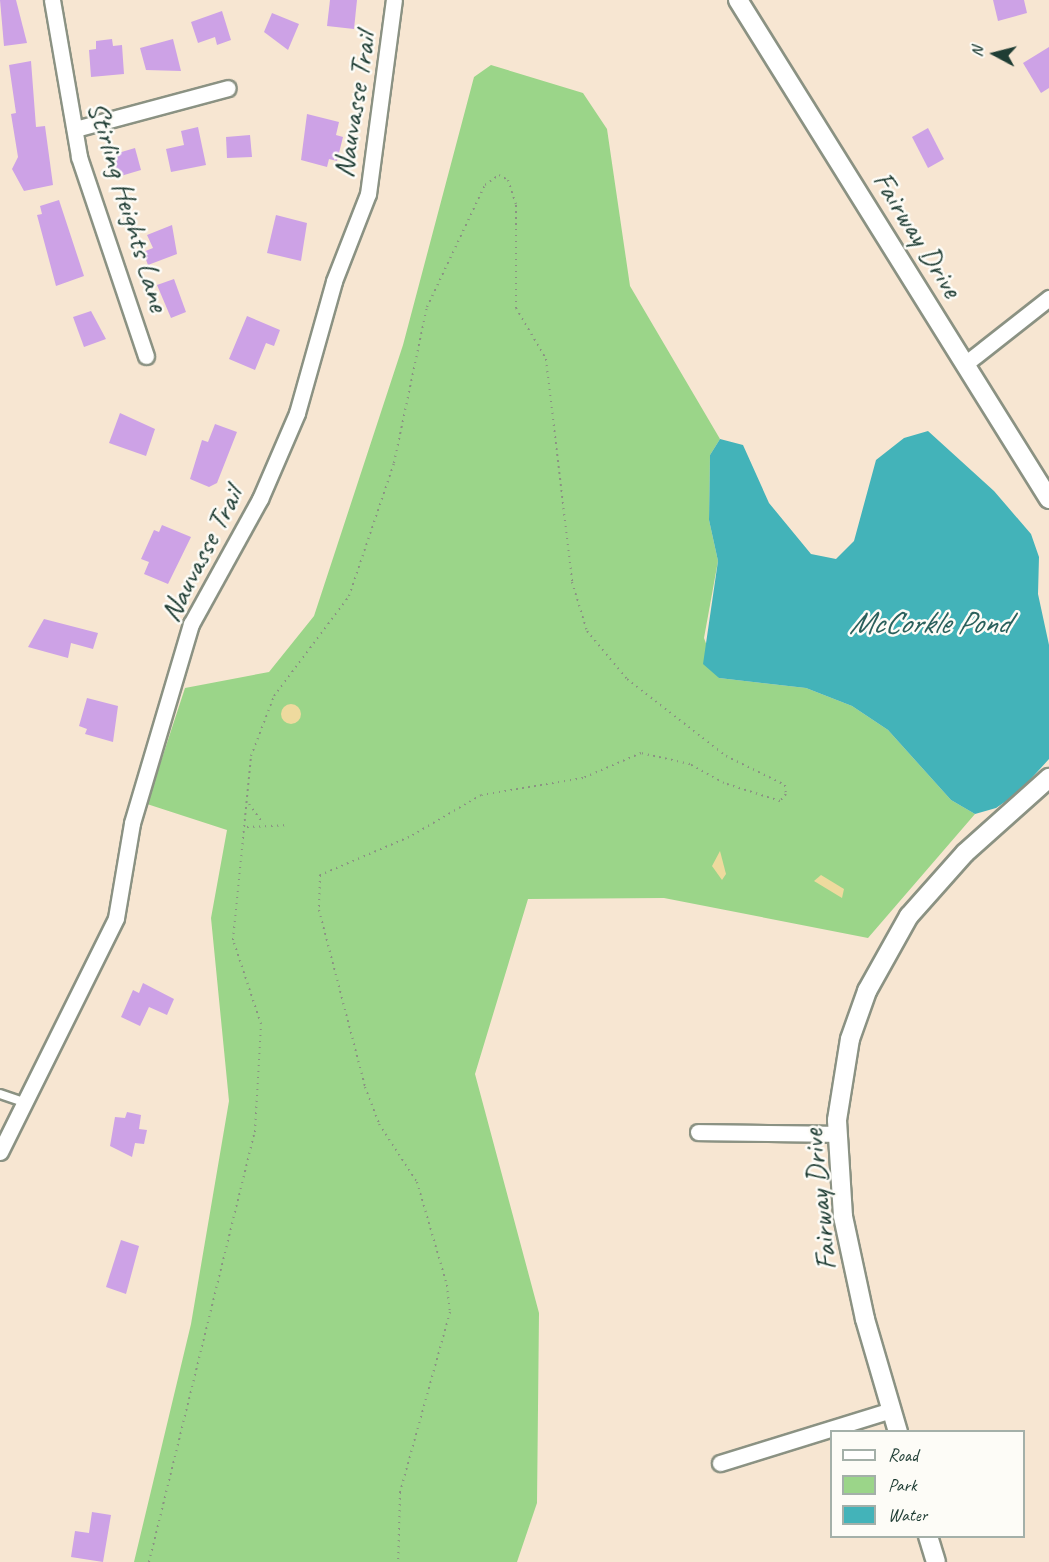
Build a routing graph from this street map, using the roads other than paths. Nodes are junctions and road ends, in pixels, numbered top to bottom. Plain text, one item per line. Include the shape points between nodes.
1 (52, 0) edge
2 (394, 0) edge
3 (738, 0) edge
4 (228, 87) dead end
5 (75, 129) junction
6 (1049, 298) edge
7 (146, 356) dead end
8 (965, 364) junction
9 (1049, 499) edge
10 (1049, 778) edge
11 (0, 1094) edge
12 (22, 1102) junction
13 (6, 1126) edge
14 (698, 1131) dead end
15 (838, 1134) junction
16 (0, 1152) edge
17 (891, 1410) junction
18 (898, 1430) edge
19 (720, 1463) dead end
20 (929, 1538) edge
21 (936, 1562) edge

1 - 5 street, Stirling Heights Lane
2 - 12 street, Nauvasse Trail via 383,116 368,194 334,280 297,412 260,499 191,624 132,823 116,918
3 - 8 street, Fairway Drive
4 - 5 street
5 - 7 street, Stirling Heights Lane via 79,157
6 - 8 street
8 - 9 street, Fairway Drive
10 - 15 street, Fairway Drive via 966,853 909,916 887,952 850,1039
11 - 12 lane
12 - 13 street, Nauvasse Trail
13 - 16 street, Nauvasse Trail
14 - 15 street
15 - 17 street, Fairway Drive via 843,1216
17 - 18 street, Fairway Drive
17 - 19 street
20 - 21 street

